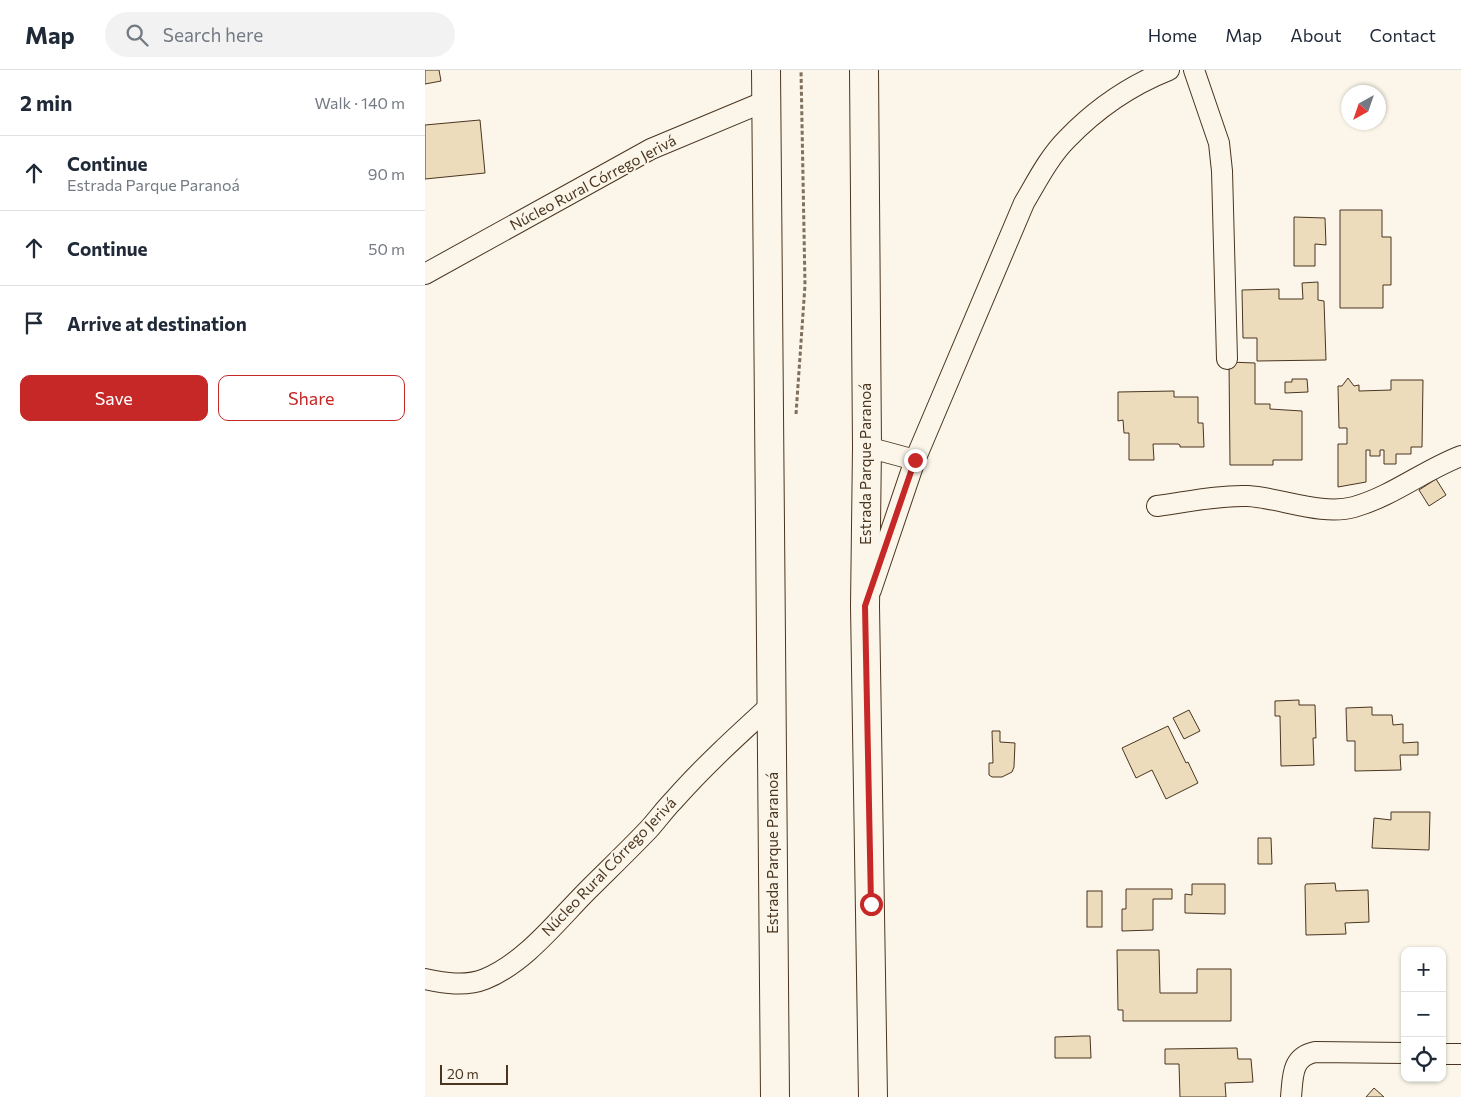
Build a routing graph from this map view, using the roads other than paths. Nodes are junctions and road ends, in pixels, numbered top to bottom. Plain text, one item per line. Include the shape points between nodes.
1 (766, 70) edge
2 (863, 70) edge
3 (1169, 70) edge
4 (1194, 70) edge
5 (766, 101) junction
6 (425, 274) edge
7 (1227, 359) dead end
8 (867, 447) junction
9 (1461, 456) edge
10 (915, 460) junction
11 (1157, 506) dead end
12 (865, 606) junction
13 (772, 704) junction
14 (425, 979) edge
15 (1401, 1053) edge
16 (1446, 1054) edge
17 (1461, 1054) edge
18 (775, 1097) edge
19 (873, 1097) edge
20 (1291, 1097) edge

1 - 5 main road, Estrada Parque Paranoá
2 - 8 main road, Estrada Parque Paranoá
3 - 10 street via 1105,105 1066,139 1042,172 1024,204
4 - 7 street via 1219,143
5 - 6 street, Núcleo Rural Córrego Jerivá via 651,149
5 - 13 main road, Estrada Parque Paranoá
8 - 10 street
8 - 12 main road, Estrada Parque Paranoá
9 - 11 street via 1443,462 1397,489 1353,507 1310,507 1247,496
10 - 12 street
12 - 19 main road, Estrada Parque Paranoá
13 - 14 street, Núcleo Rural Córrego Jerivá via 720,751 650,828 538,942 516,960 483,980 446,984
13 - 18 main road, Estrada Parque Paranoá
15 - 20 street via 1307,1054 1294,1071
16 - 17 street

